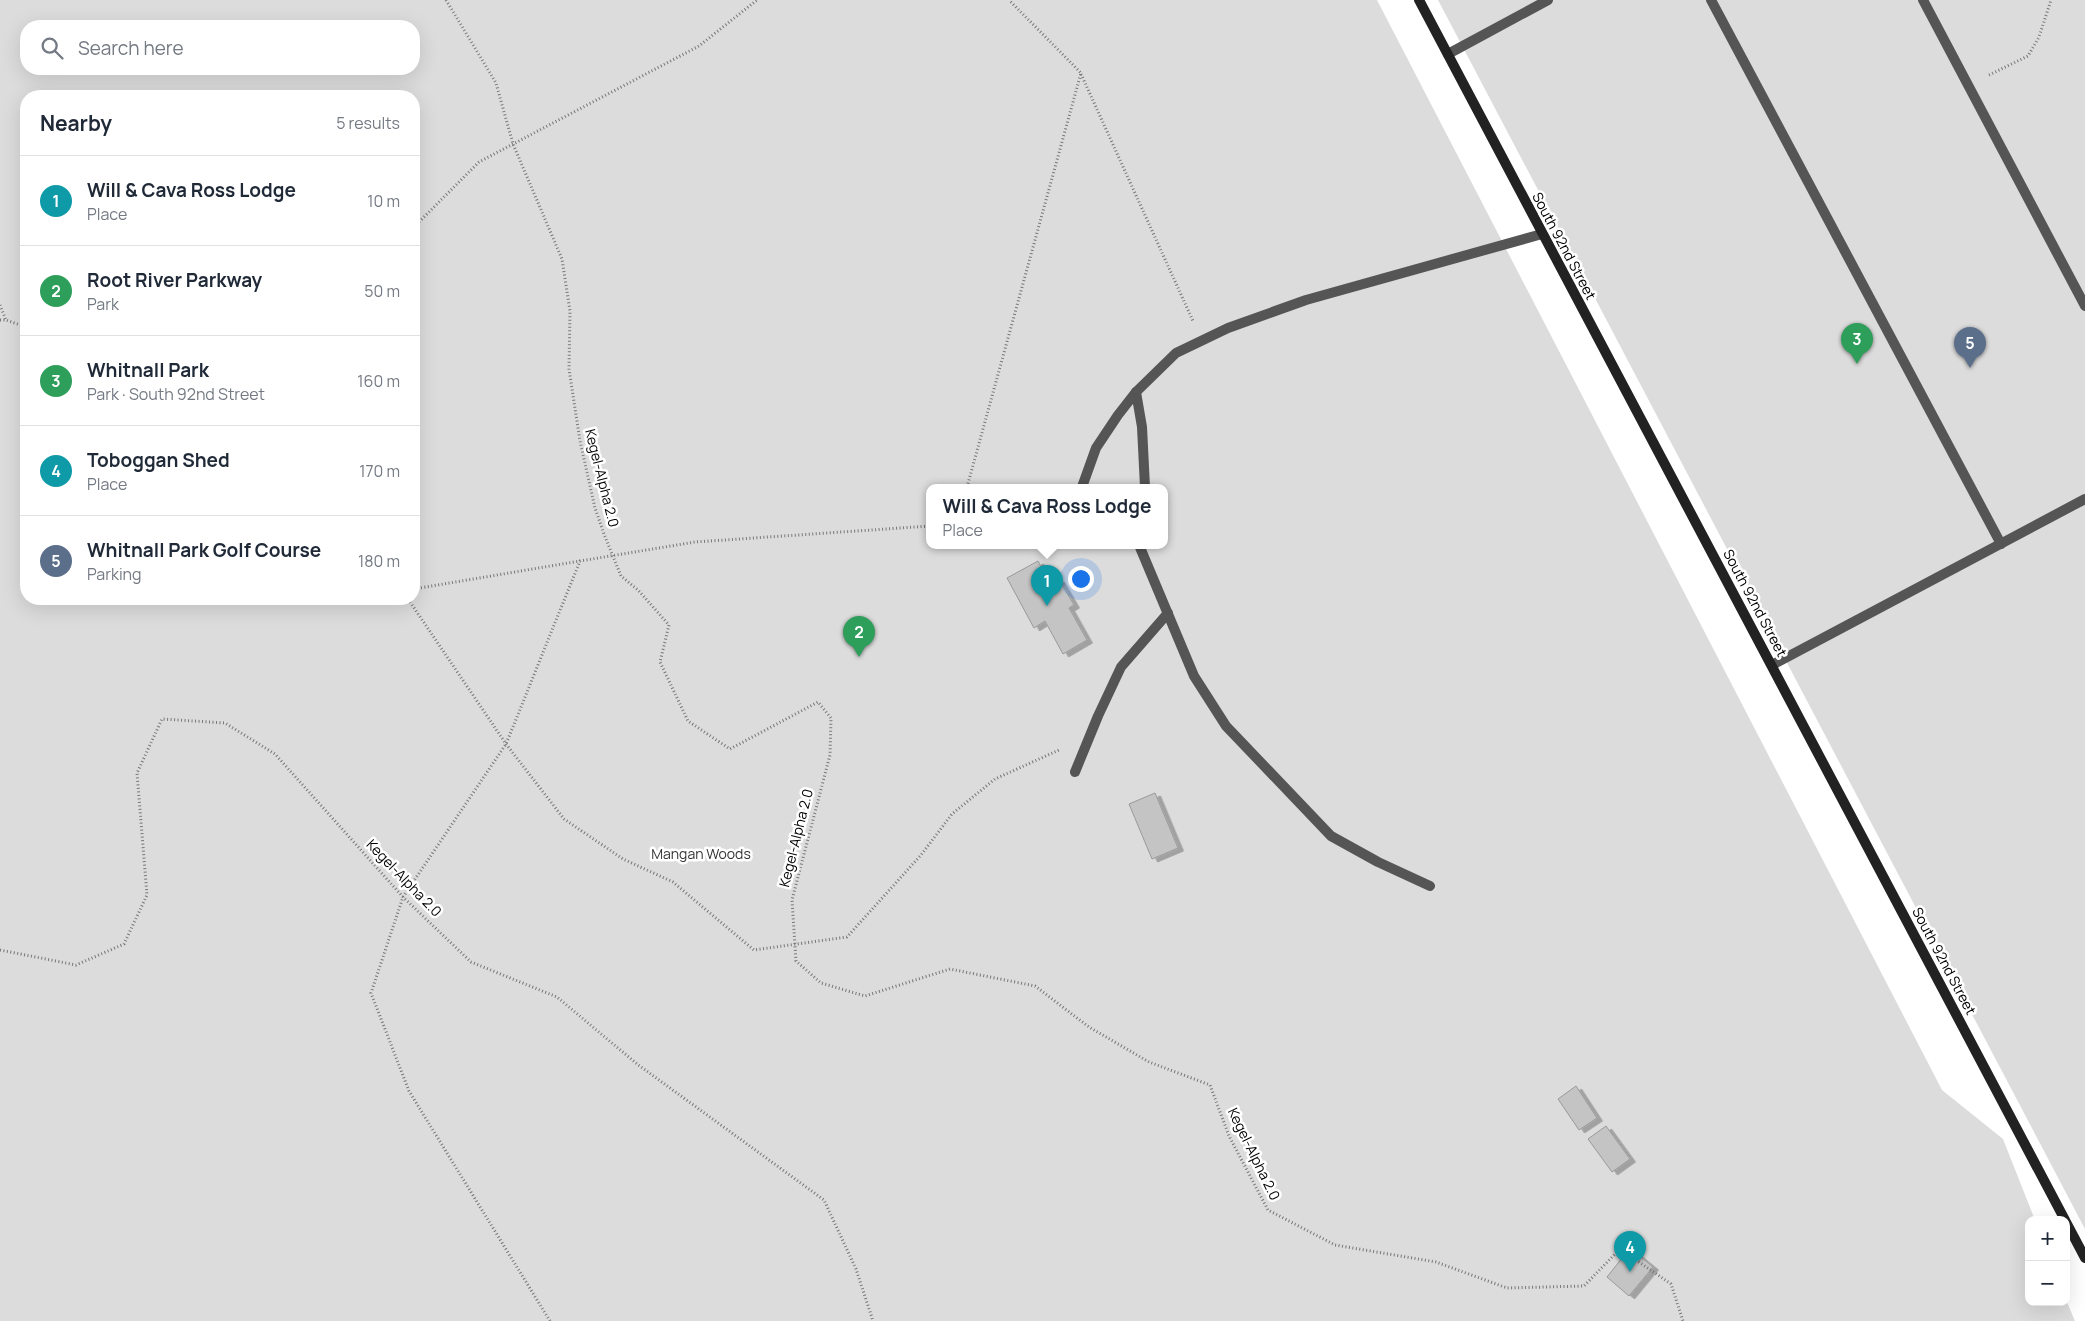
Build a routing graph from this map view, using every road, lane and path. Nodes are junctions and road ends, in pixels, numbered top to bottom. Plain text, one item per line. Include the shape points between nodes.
1 (446, 0) edge
2 (757, 0) edge
3 (1009, 0) edge
4 (1419, 0) edge
5 (1548, 0) edge
6 (1711, 0) edge
7 (1923, 0) edge
8 (2051, 0) edge
9 (1448, 54) junction
10 (1081, 73) junction
11 (1968, 86) junction
12 (513, 144) junction
13 (420, 221) edge
14 (1542, 234) junction
15 (0, 305) edge
16 (2085, 306) edge
17 (0, 320) edge
18 (6, 320) junction
19 (20, 325) edge
20 (1201, 341) junction
21 (1136, 392) junction
22 (969, 484) edge
23 (1083, 484) edge
24 (1145, 484) edge
25 (2085, 499) edge
26 (926, 526) edge
27 (2001, 544) junction
28 (1140, 549) edge
29 (613, 556) junction
30 (580, 561) junction
31 (420, 588) edge
32 (412, 605) edge
33 (1168, 613) junction
34 (1772, 665) junction
35 (1089, 737) junction
36 (506, 744) junction
37 (1074, 772) dead end
38 (1430, 886) dead end
39 (403, 897) junction
40 (795, 944) junction
41 (0, 950) edge
42 (2063, 1216) edge
43 (2070, 1229) edge
44 (2085, 1258) edge
45 (550, 1321) edge
46 (873, 1321) edge
47 (1683, 1321) edge

1 - 12 path, Kegel-Alpha 2.0 via 496,83
2 - 12 path via 699,46
3 - 10 path
4 - 9 street, South 92nd Street
5 - 9 lane
6 - 27 lane
7 - 11 lane
8 - 11 path via 2039,37 2028,56
9 - 14 street, South 92nd Street
10 - 20 path
10 - 22 path
11 - 16 lane
12 - 13 path via 479,162
12 - 29 path, Kegel-Alpha 2.0 via 562,259 570,311 569,369 580,441 595,508
14 - 20 lane via 1306,300
14 - 34 street, South 92nd Street
15 - 18 path
17 - 18 path
18 - 19 path
20 - 21 lane via 1176,352
21 - 23 lane via 1096,448
21 - 24 lane via 1142,428
25 - 27 lane
26 - 29 path via 694,542
27 - 34 lane
28 - 33 lane
29 - 30 path
29 - 40 path, Kegel-Alpha 2.0 via 621,576 669,625 660,662 688,721 730,749 818,702 831,718 830,755 792,900
30 - 31 path
30 - 36 path
32 - 36 path
33 - 35 lane via 1121,667
33 - 38 lane via 1194,676 1226,726 1266,769 1331,836
34 - 42 street, South 92nd Street
35 - 37 lane
35 - 40 path via 995,779 966,802 952,814 921,855 847,937
36 - 39 path
36 - 40 path via 564,819 623,859 673,882 754,950
39 - 41 path, Kegel-Alpha 2.0 via 275,754 225,722 162,719 137,773 147,895 124,944 76,965
39 - 45 path via 371,993 409,1091
39 - 46 path, Kegel-Alpha 2.0 via 472,962 557,997 637,1064 824,1200 856,1269
40 - 47 path, Kegel-Alpha 2.0 via 796,961 821,983 866,996 950,969 1035,986 1089,1027 1149,1062 1210,1085 1229,1136 1268,1210 1335,1245 1436,1262 1507,1288 1584,1286 1620,1249 1671,1284
43 - 44 street, South 92nd Street

